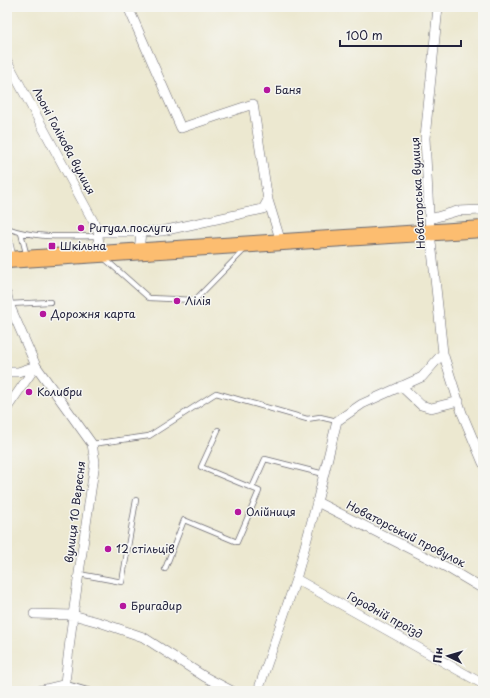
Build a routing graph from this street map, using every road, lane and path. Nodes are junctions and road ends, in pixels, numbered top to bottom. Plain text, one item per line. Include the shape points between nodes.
1 (128, 7) edge
2 (438, 7) edge
3 (7, 61) edge
4 (268, 200) junction
5 (483, 210) edge
6 (430, 226) junction
7 (7, 228) edge
8 (483, 229) edge
9 (140, 232) junction
10 (21, 233) junction
11 (99, 234) junction
12 (7, 239) edge
13 (281, 242) junction
14 (250, 244) junction
15 (139, 251) junction
16 (100, 254) junction
17 (16, 260) edge
18 (50, 302) dead end
19 (10, 303) edge
20 (7, 321) edge
21 (443, 353) junction
22 (36, 366) junction
23 (7, 372) edge
24 (401, 386) junction
25 (459, 401) junction
26 (7, 408) edge
27 (337, 420) junction
28 (218, 430) dead end
29 (92, 444) junction
30 (483, 463) edge
31 (324, 474) junction
32 (252, 488) junction
33 (136, 500) dead end
34 (317, 502) junction
35 (165, 569) dead end
36 (79, 574) junction
37 (296, 579) junction
38 (483, 589) edge
39 (34, 614) dead end
40 (73, 615) junction
41 (483, 684) edge
42 (65, 687) edge
43 (37, 691) edge
44 (90, 691) edge
45 (232, 691) edge
46 (258, 691) edge

1 - 4 street via 181,128 252,104
2 - 6 street, Новаторська вулиця via 426,138
3 - 11 street, Льоні Голікова вулиця
4 - 9 street via 263,209 162,231
4 - 13 street
5 - 6 street via 457,211
6 - 8 highway
6 - 13 highway
6 - 21 street, Новаторська вулиця
7 - 10 lane
9 - 11 street
9 - 15 street
10 - 11 lane via 39,236
10 - 17 lane
11 - 16 street, Льоні Голікова вулиця
12 - 17 street
13 - 14 highway
14 - 15 highway
14 - 16 lane via 195,300 149,298
15 - 16 highway
16 - 17 highway
18 - 19 lane
19 - 20 lane
19 - 22 street, вулиця 10 Вересня
21 - 24 street via 422,377
21 - 25 street, Новаторська вулиця
22 - 23 street via 18,372
22 - 26 street
22 - 29 street, вулиця 10 Вересня
24 - 25 street via 421,405 431,408
24 - 27 street via 362,404
25 - 30 street, Новаторська вулиця
27 - 29 lane via 320,417 307,419 216,393 149,436
27 - 31 street
28 - 32 lane via 201,467
29 - 36 street, вулиця 10 Вересня via 95,462
31 - 32 lane via 265,460
31 - 34 street
32 - 35 lane via 259,491 237,542 184,520
33 - 36 lane via 122,582
34 - 37 street
34 - 38 street, Новаторський провулок via 446,567
36 - 40 street, вулиця 10 Вересня
37 - 41 street, Городній проїзд
37 - 46 street
39 - 40 street
40 - 42 street, вулиця 10 Вересня
40 - 45 street via 143,637 205,677
42 - 43 street
42 - 44 lane

